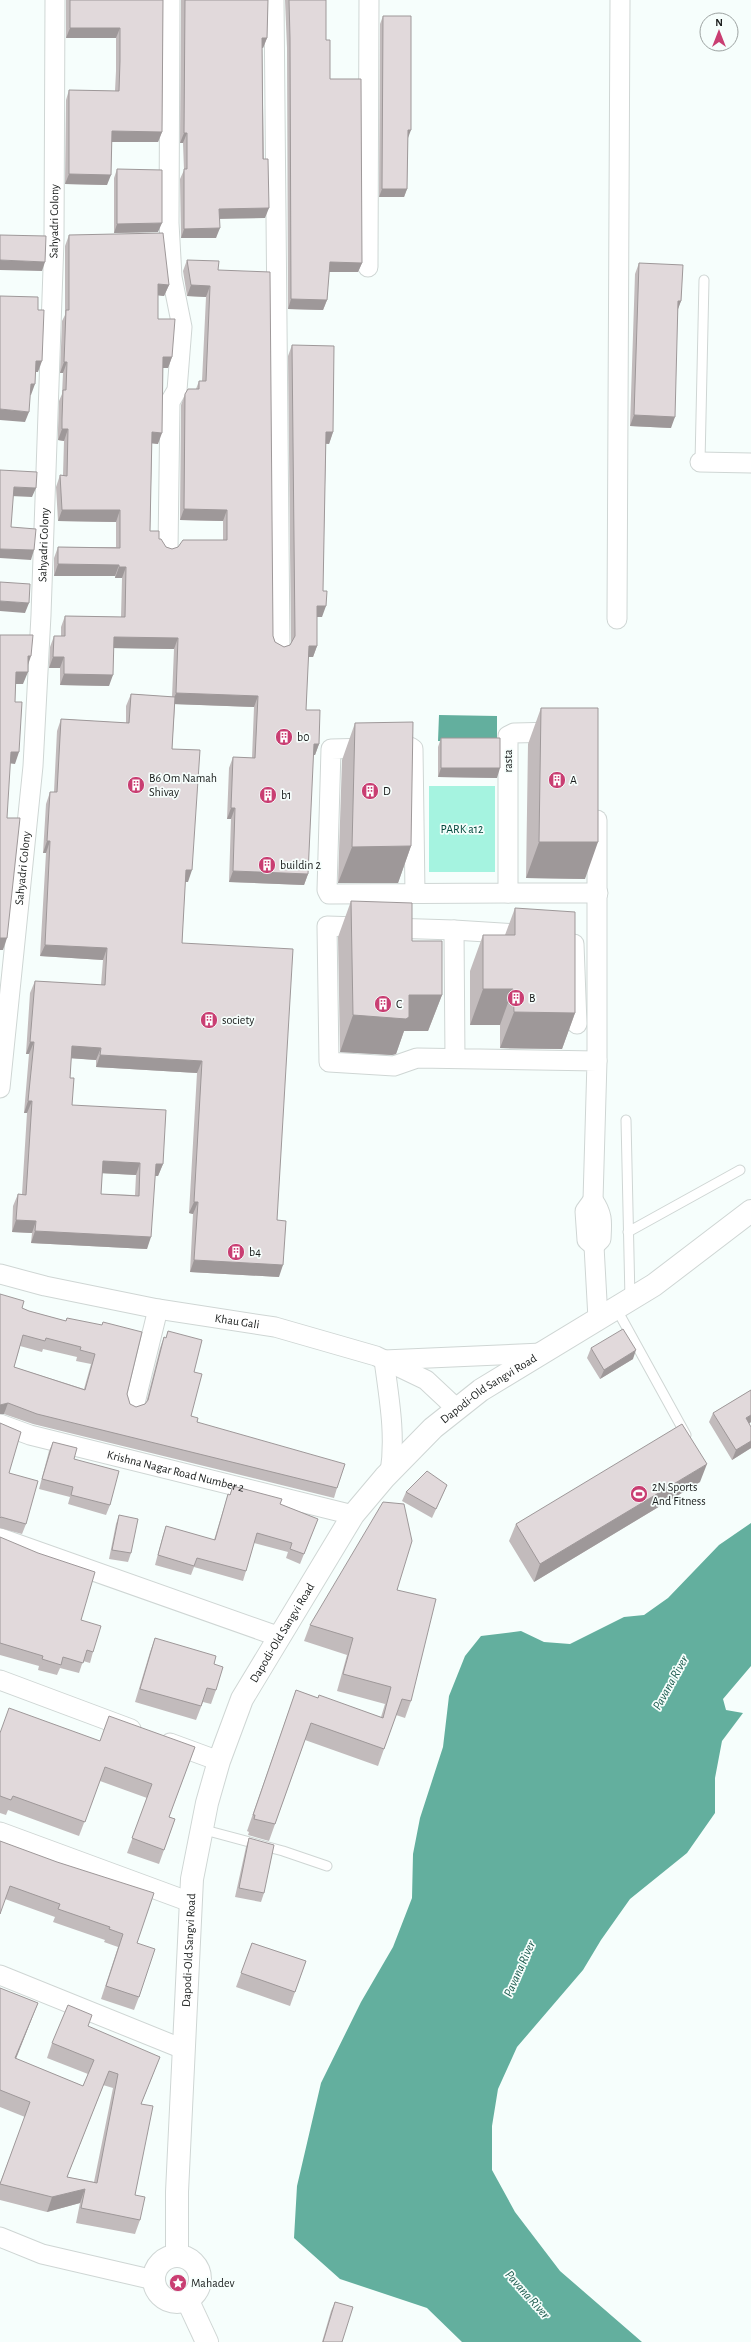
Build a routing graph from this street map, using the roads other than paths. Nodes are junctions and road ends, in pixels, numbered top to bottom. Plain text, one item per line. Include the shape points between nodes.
1 (55, 0) edge
2 (170, 0) edge
3 (274, 0) edge
4 (369, 0) edge
5 (620, 0) edge
6 (368, 267) dead end
7 (704, 280) dead end
8 (700, 462) joint
9 (751, 463) edge
10 (168, 549) edge
11 (617, 619) dead end
12 (280, 647) edge
13 (576, 732) edge
14 (597, 801) edge
15 (415, 893) junction
16 (508, 893) junction
17 (598, 893) junction
18 (454, 930) junction
19 (577, 1024) edge
20 (455, 1058) junction
21 (597, 1061) junction
22 (0, 1088) edge
23 (626, 1120) dead end
24 (740, 1170) dead end
25 (751, 1211) edge
26 (628, 1232) junction
27 (0, 1274) edge
28 (158, 1309) junction
29 (615, 1309) junction
30 (542, 1353) junction
31 (384, 1360) junction
32 (134, 1407) edge
33 (457, 1409) junction
34 (0, 1424) edge
35 (692, 1447) edge
36 (390, 1473) junction
37 (353, 1515) junction
38 (0, 1538) edge
39 (280, 1637) junction
40 (0, 1680) edge
41 (219, 1761) junction
42 (201, 1829) junction
43 (0, 1832) edge
44 (327, 1866) dead end
45 (190, 1902) junction
46 (0, 1975) edge
47 (183, 2049) junction
48 (0, 2237) edge
49 (177, 2256) junction
50 (154, 2280) junction
51 (187, 2299) junction
52 (207, 2342) edge

1 - 22 street, Sahyadri Colony via 58,240 41,615 33,766
2 - 10 street via 165,238 182,327 177,390 170,402
3 - 12 street
4 - 6 street
5 - 11 street
7 - 8 lane
8 - 9 street
13 - 16 street, rasta via 514,733 508,736
14 - 17 street
15 - 15 street via 332,895 328,892 332,748 413,749
15 - 16 street
16 - 17 street
17 - 21 street
18 - 19 street via 571,938 574,942
18 - 20 street
18 - 20 street via 329,926 326,930 329,1062 394,1066 411,1059
20 - 21 street
21 - 29 street via 593,1200 601,1210 601,1239 594,1246
23 - 26 lane
24 - 26 lane
25 - 29 street, Dapodi-Old Sangvi Road via 654,1285
26 - 29 lane
27 - 28 street, Khau Gali
28 - 31 street, Khau Gali via 275,1327
28 - 32 street
29 - 30 street, Dapodi-Old Sangvi Road
29 - 35 lane
30 - 31 street
30 - 33 street, Dapodi-Old Sangvi Road via 481,1390
31 - 33 street, Khau Gali via 426,1380
31 - 36 street via 392,1432 393,1454
33 - 36 street, Dapodi-Old Sangvi Road via 433,1428
34 - 37 street, Krishna Nagar Road Number 2 via 30,1435
36 - 37 street, Dapodi-Old Sangvi Road
37 - 39 street, Dapodi-Old Sangvi Road
38 - 39 street
39 - 41 street, Dapodi-Old Sangvi Road via 242,1698
40 - 41 street
41 - 42 street, Dapodi-Old Sangvi Road
42 - 44 lane
42 - 45 street, Dapodi-Old Sangvi Road
43 - 45 street
45 - 47 street, Dapodi-Old Sangvi Road
46 - 47 street
47 - 49 street, Dapodi-Old Sangvi Road
48 - 50 street via 42,2254
49 - 50 street via 169,2257 158,2266
49 - 51 street via 191,2261 199,2274 198,2289
50 - 51 street via 159,2294 165,2299 172,2302
51 - 52 street

